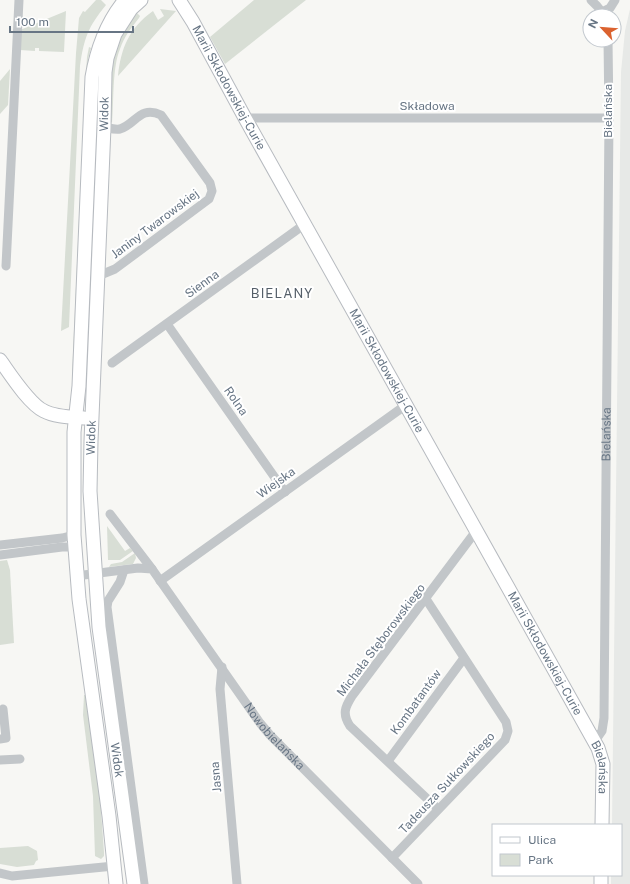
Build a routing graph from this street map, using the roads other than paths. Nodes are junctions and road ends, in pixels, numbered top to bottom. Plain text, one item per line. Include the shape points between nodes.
1 (19, 0) edge
2 (125, 0) edge
3 (141, 0) edge
4 (179, 0) edge
5 (591, 0) edge
6 (598, 8) edge
7 (608, 48) edge
8 (245, 118) junction
9 (609, 118) junction
10 (104, 127) junction
11 (305, 224) junction
12 (6, 266) dead end
13 (98, 276) junction
14 (167, 324) junction
15 (0, 360) edge
16 (112, 363) dead end
17 (406, 405) junction
18 (75, 417) junction
19 (92, 419) junction
20 (285, 492) junction
21 (110, 514) dead end
22 (476, 531) junction
23 (74, 541) junction
24 (0, 545) edge
25 (0, 555) edge
26 (152, 569) junction
27 (124, 570) junction
28 (95, 574) junction
29 (76, 576) junction
30 (160, 581) junction
31 (426, 599) junction
32 (464, 658) junction
33 (222, 668) junction
34 (3, 709) dead end
35 (0, 739) edge
36 (595, 742) junction
37 (20, 759) dead end
38 (0, 760) edge
39 (388, 761) junction
40 (438, 809) junction
41 (602, 824) edge
42 (392, 858) junction
43 (114, 866) junction
44 (0, 873) edge
45 (116, 884) edge
46 (134, 884) edge
47 (144, 884) edge
48 (237, 884) edge
49 (418, 884) edge

1 - 12 street
2 - 18 main road, Widok via 102,37 92,77
3 - 10 main road, Widok via 122,22 109,52 105,72
4 - 8 main road, Marii Skłodowskiej-Curie
5 - 6 street
7 - 9 street, Bielańska
8 - 9 street, Składowa
8 - 11 main road, Marii Skłodowskiej-Curie
9 - 36 street, Bielańska via 604,723
10 - 13 main road, Widok
10 - 13 street, Janiny Twarowskiej via 119,129 143,113 154,111 161,115 210,183 212,191 209,198 115,269
11 - 14 street, Sienna
11 - 17 main road, Marii Skłodowskiej-Curie
13 - 19 main road, Widok
14 - 16 street, Sienna
14 - 20 street, Rolna
15 - 18 main road via 39,408 48,413
17 - 20 street, Wiejska
17 - 22 main road, Marii Skłodowskiej-Curie
18 - 19 main road
18 - 23 main road, Widok
19 - 28 main road, Widok via 90,491
20 - 30 street, Wiejska
21 - 26 street, Nowobielańska
22 - 31 street, Michała Stęborowskiego
22 - 36 main road, Marii Skłodowskiej-Curie
23 - 24 street via 62,538
23 - 25 street via 62,547
23 - 29 main road, Widok
26 - 27 street
26 - 30 street, Nowobielańska
27 - 28 street
27 - 47 street, Widok via 107,607
28 - 29 street
28 - 46 main road, Widok via 102,650
29 - 43 main road, Widok
30 - 33 street, Nowobielańska
31 - 32 street, Tadeusza Sułkowskiego
31 - 39 street, Michała Stęborowskiego via 352,696 345,709 345,717 350,726
32 - 39 street, Kombatantów
32 - 40 street, Tadeusza Sułkowskiego via 506,722 508,731 505,740
33 - 42 street, Nowobielańska via 270,735
33 - 48 street, Jasna via 220,689
34 - 35 street via 6,738
36 - 41 main road, Bielańska via 603,764
37 - 38 street
39 - 40 street, Michała Stęborowskiego
40 - 42 street, Tadeusza Sułkowskiego
42 - 49 street, Nowobielańska
43 - 44 street via 12,876
43 - 45 main road, Widok

